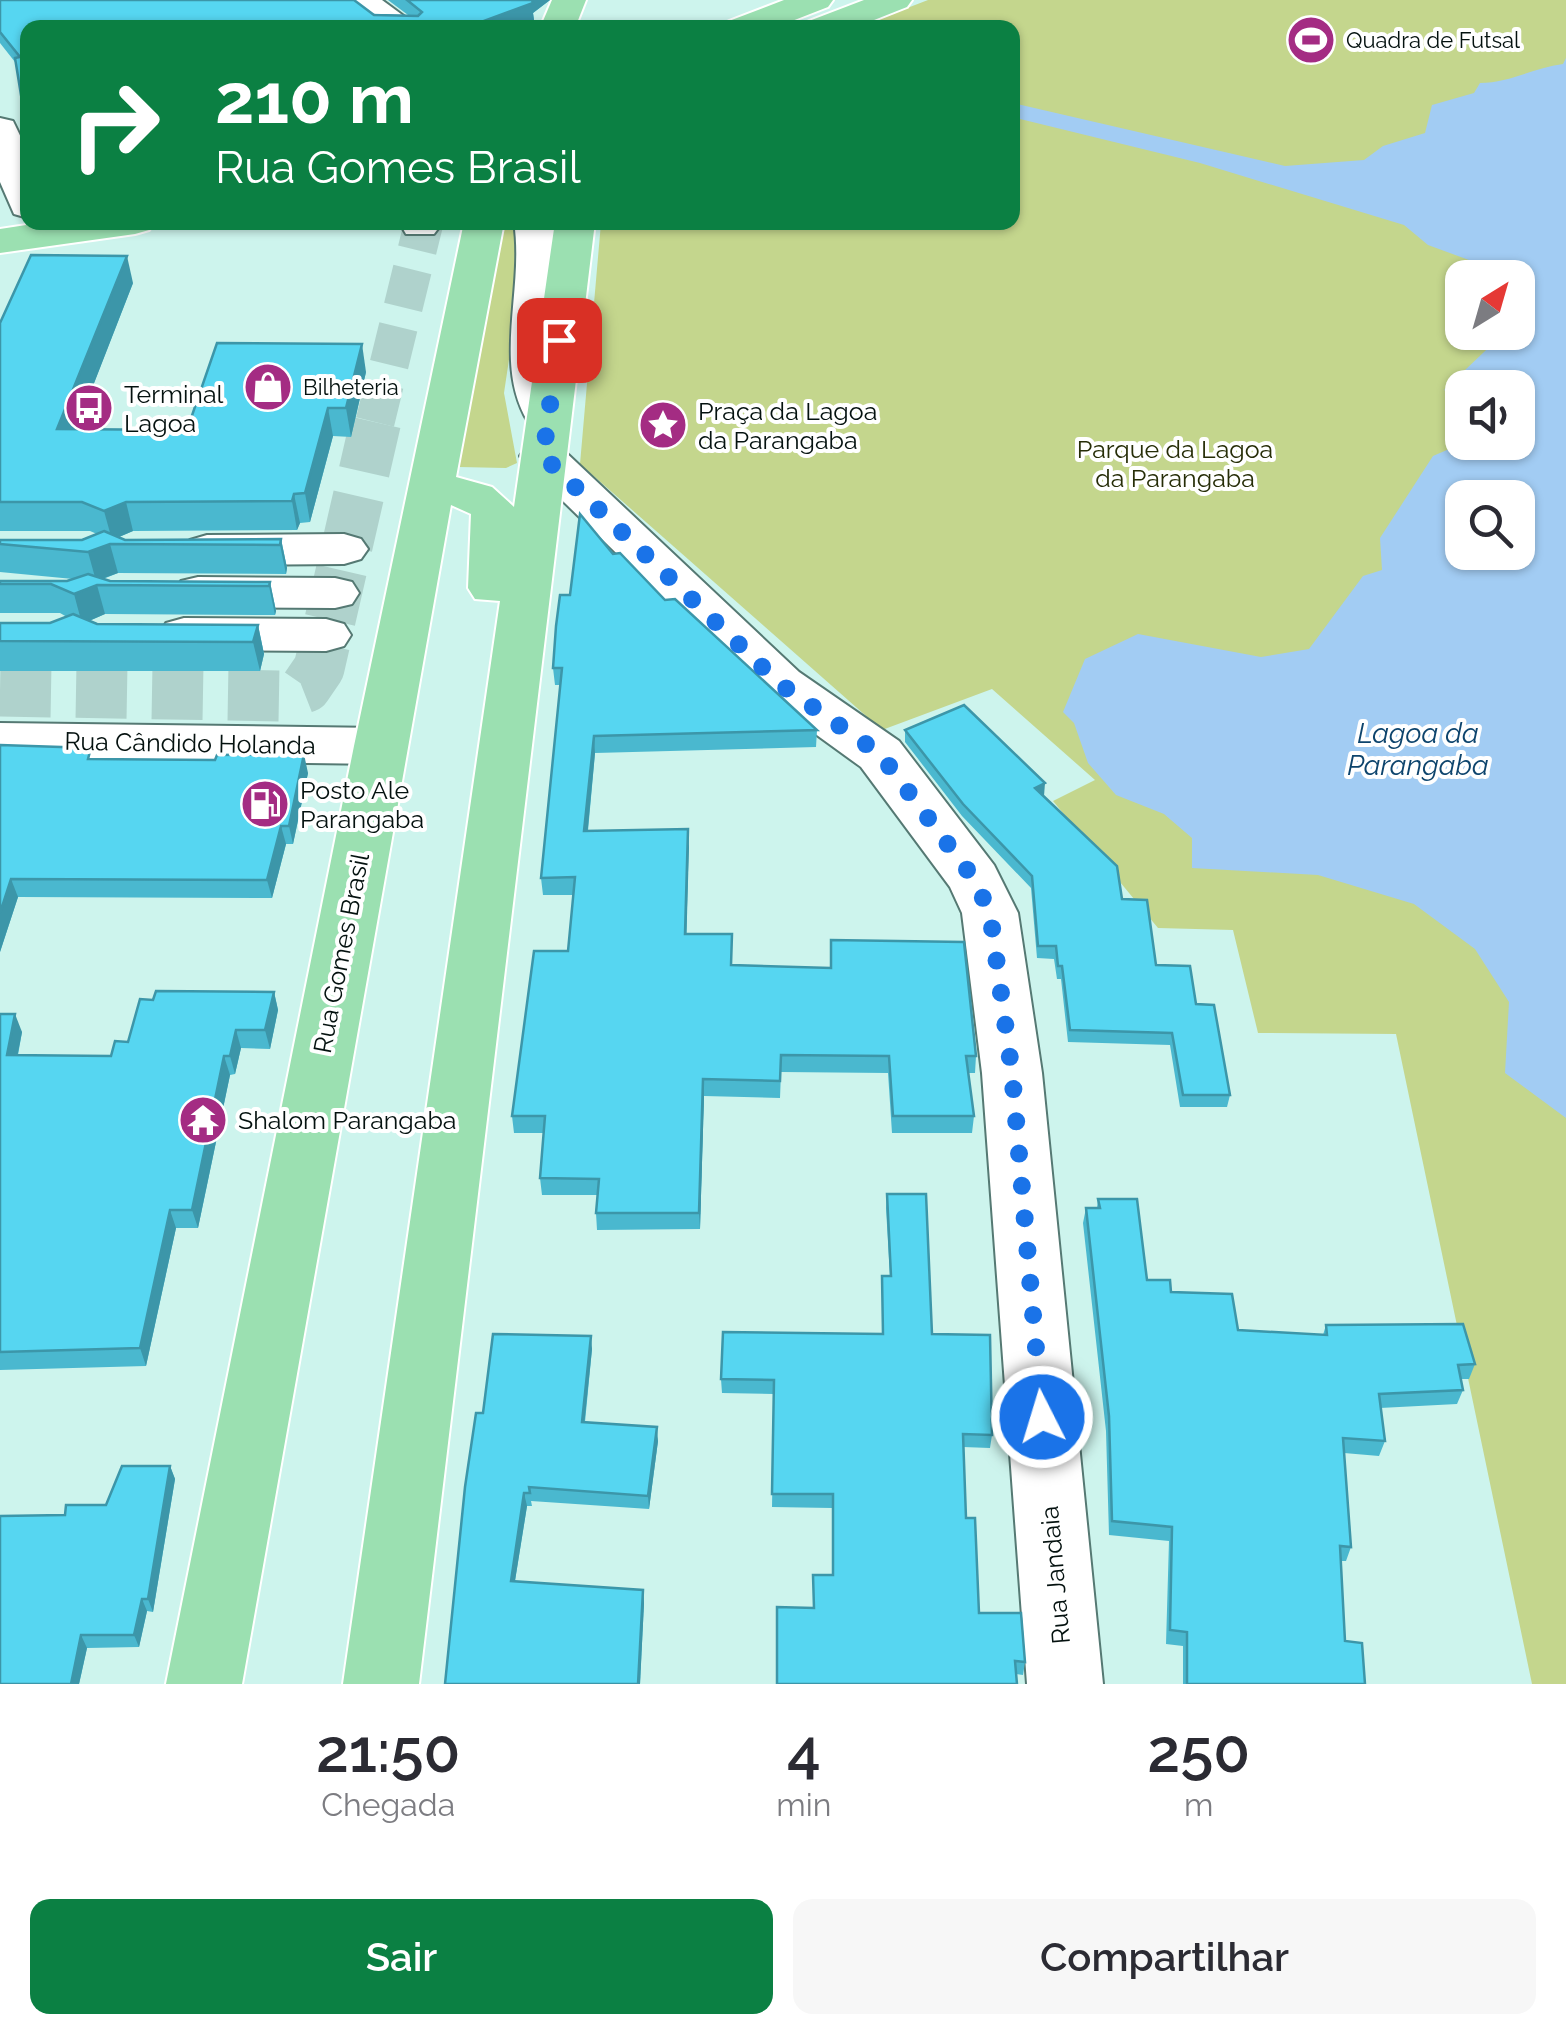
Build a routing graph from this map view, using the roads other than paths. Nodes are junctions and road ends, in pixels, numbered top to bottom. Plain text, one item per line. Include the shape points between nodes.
1 (358, 0) edge
2 (816, 0) edge
3 (895, 0) edge
4 (390, 20) edge
5 (762, 20) edge
6 (841, 20) edge
7 (0, 129) edge
8 (20, 207) edge
9 (482, 230) edge
10 (536, 230) edge
11 (574, 230) edge
12 (545, 438) junction
13 (430, 487) junction
14 (157, 592) joint
15 (516, 658) junction
16 (0, 740) edge
17 (380, 746) junction
18 (204, 1684) edge
19 (381, 1684) edge
20 (1065, 1684) edge

1 - 4 street
2 - 5 main road
3 - 6 main road
7 - 8 street
9 - 13 main road, Rua Gomes Brasil
10 - 12 street via 542,262 531,375
11 - 12 main road
12 - 15 main road
12 - 20 street, Rua Jandaia via 780,684 880,754 974,879 990,913 1012,1073
13 - 15 main road via 476,493 496,515 489,614
13 - 17 main road, Rua Gomes Brasil
14 - 14 street via 335,592
15 - 19 main road
16 - 17 street, Rua Cândido Holanda
17 - 18 main road, Rua Gomes Brasil

